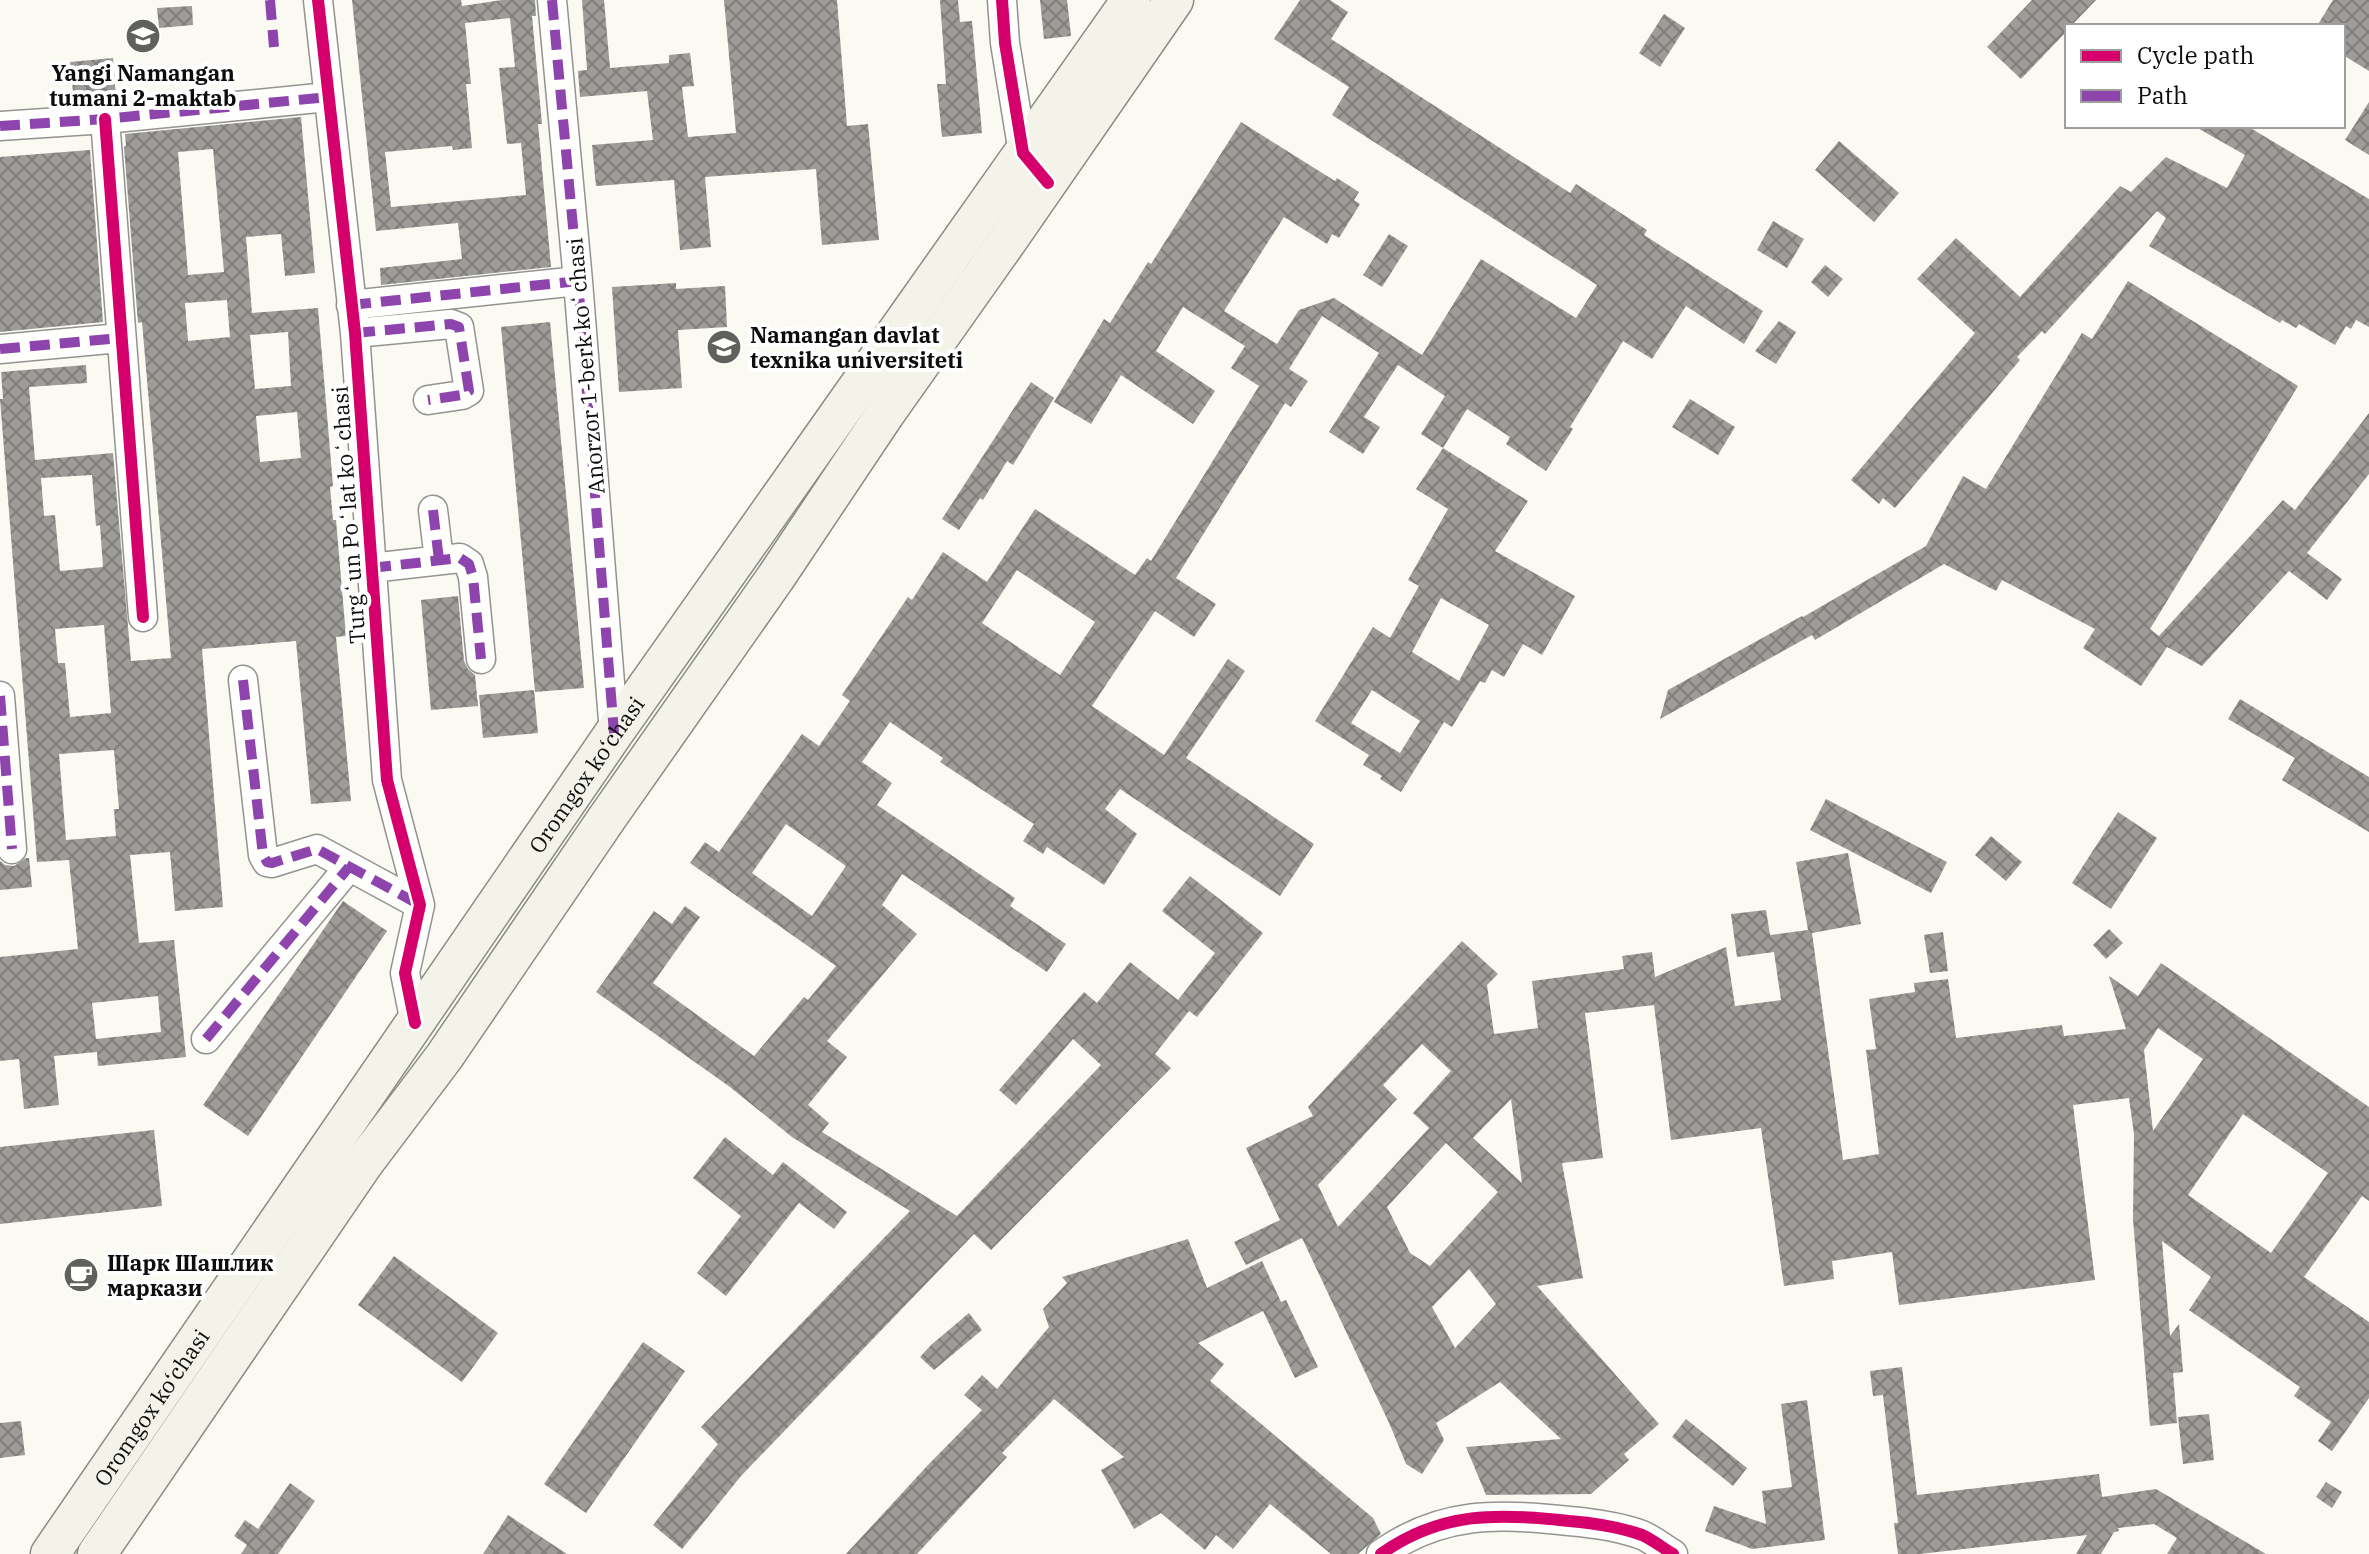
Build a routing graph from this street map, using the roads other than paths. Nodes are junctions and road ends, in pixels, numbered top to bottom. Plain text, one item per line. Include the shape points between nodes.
1 (318, 0) edge
2 (552, 0) edge
3 (1002, 0) edge
4 (1131, 0) edge
5 (1174, 0) edge
6 (328, 97) junction
7 (105, 119) junction
8 (0, 126) edge
9 (1023, 153) junction
10 (1048, 183) junction
11 (578, 281) junction
12 (353, 319) junction
13 (120, 338) junction
14 (0, 349) edge
15 (428, 400) dead end
16 (433, 510) dead end
17 (439, 560) junction
18 (371, 568) junction
19 (143, 617) dead end
20 (481, 659) dead end
21 (243, 680) dead end
22 (0, 696) edge
23 (614, 733) junction
24 (12, 849) dead end
25 (349, 867) junction
26 (420, 905) junction
27 (415, 1023) junction
28 (206, 1039) dead end
29 (50, 1554) edge
30 (97, 1554) edge
31 (1381, 1554) edge
32 (1673, 1554) edge

1 - 6 street, Turgʻun Poʻlat koʻchasi
2 - 11 street, Anorzor 1-berk koʻchasi
3 - 9 street
4 - 9 main road, Oromgox ko‘chasi
5 - 10 main road, Oromgox ko‘chasi
6 - 7 street
6 - 12 street, Turgʻun Poʻlat koʻchasi
7 - 8 street
7 - 13 street
9 - 10 street
9 - 23 main road, Oromgox ko‘chasi
10 - 30 main road, Oromgox ko‘chasi
11 - 12 street
11 - 23 street, Anorzor 1-berk koʻchasi
12 - 15 street via 459,327 469,391
12 - 18 street, Turgʻun Poʻlat koʻchasi
13 - 14 street
13 - 19 street
16 - 17 street
17 - 18 street
17 - 20 street via 460,558 469,564
18 - 26 street, Turgʻun Poʻlat koʻchasi via 387,780
21 - 25 street via 263,855 272,863 317,849
22 - 24 street
23 - 27 main road, Oromgox ko‘chasi
25 - 26 street
25 - 28 street
26 - 27 street, Turgʻun Poʻlat koʻchasi via 405,973
27 - 29 main road, Oromgox ko‘chasi
31 - 32 street via 1429,1527 1485,1515 1590,1523 1641,1535

